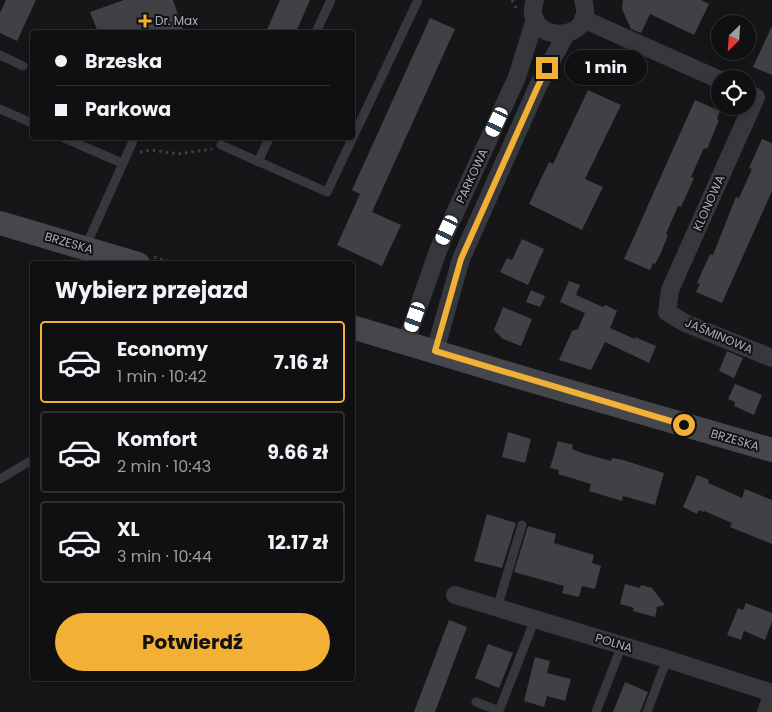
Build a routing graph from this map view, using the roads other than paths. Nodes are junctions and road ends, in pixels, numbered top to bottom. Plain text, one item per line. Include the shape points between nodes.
1 (331, 0) edge
2 (418, 0) edge
3 (535, 0) edge
4 (583, 0) edge
5 (583, 19) junction
6 (535, 20) junction
7 (317, 30) edge
8 (566, 34) junction
9 (0, 55) edge
10 (23, 66) dead end
11 (711, 76) edge
12 (759, 98) edge
13 (0, 109) edge
14 (30, 122) edge
15 (497, 122) junction
16 (517, 131) junction
17 (355, 133) edge
18 (69, 140) edge
19 (268, 140) edge
20 (352, 140) edge
21 (132, 141) dead end
22 (220, 145) road end
23 (258, 162) junction
24 (122, 163) junction
25 (0, 223) edge
26 (85, 248) junction
27 (439, 248) junction
28 (461, 259) junction
29 (128, 261) edge
30 (667, 312) joint
31 (355, 328) edge
32 (406, 342) junction
33 (435, 351) junction
34 (772, 358) edge
35 (772, 450) edge
36 (30, 461) edge
37 (0, 479) edge
38 (522, 525) dead end
39 (455, 596) dead end
40 (497, 608) junction
41 (535, 620) junction
42 (622, 646) junction
43 (667, 659) junction
44 (772, 694) edge
45 (476, 702) dead end
46 (596, 712) edge
47 (647, 712) edge
48 (766, 712) edge

1 - 7 lane
2 - 17 lane
3 - 6 street, PARKOWA
4 - 5 street
5 - 8 street
5 - 11 street
6 - 8 street via 552,34
6 - 15 street, PARKOWA via 517,77
8 - 16 street, PARKOWA
9 - 10 lane
12 - 30 street, KLONOWA via 670,290
13 - 14 lane
15 - 16 street
15 - 27 street, PARKOWA
16 - 28 street, PARKOWA
18 - 24 lane
19 - 23 lane
20 - 23 lane via 327,192
21 - 24 lane
22 - 23 lane
24 - 26 lane
25 - 26 street, BRZESKA
26 - 29 street, BRZESKA
27 - 28 street
27 - 32 street, PARKOWA
28 - 33 street, PARKOWA
30 - 34 street, JAŚMINOWA via 685,323
31 - 32 street, BRZESKA
32 - 33 street, BRZESKA
33 - 35 street, BRZESKA
36 - 37 lane
38 - 40 lane
39 - 40 street, POLNA
40 - 41 street, POLNA
41 - 42 street, POLNA
41 - 45 lane via 499,711
42 - 43 street, POLNA
42 - 46 lane
43 - 44 street, POLNA
43 - 47 lane
44 - 48 street

